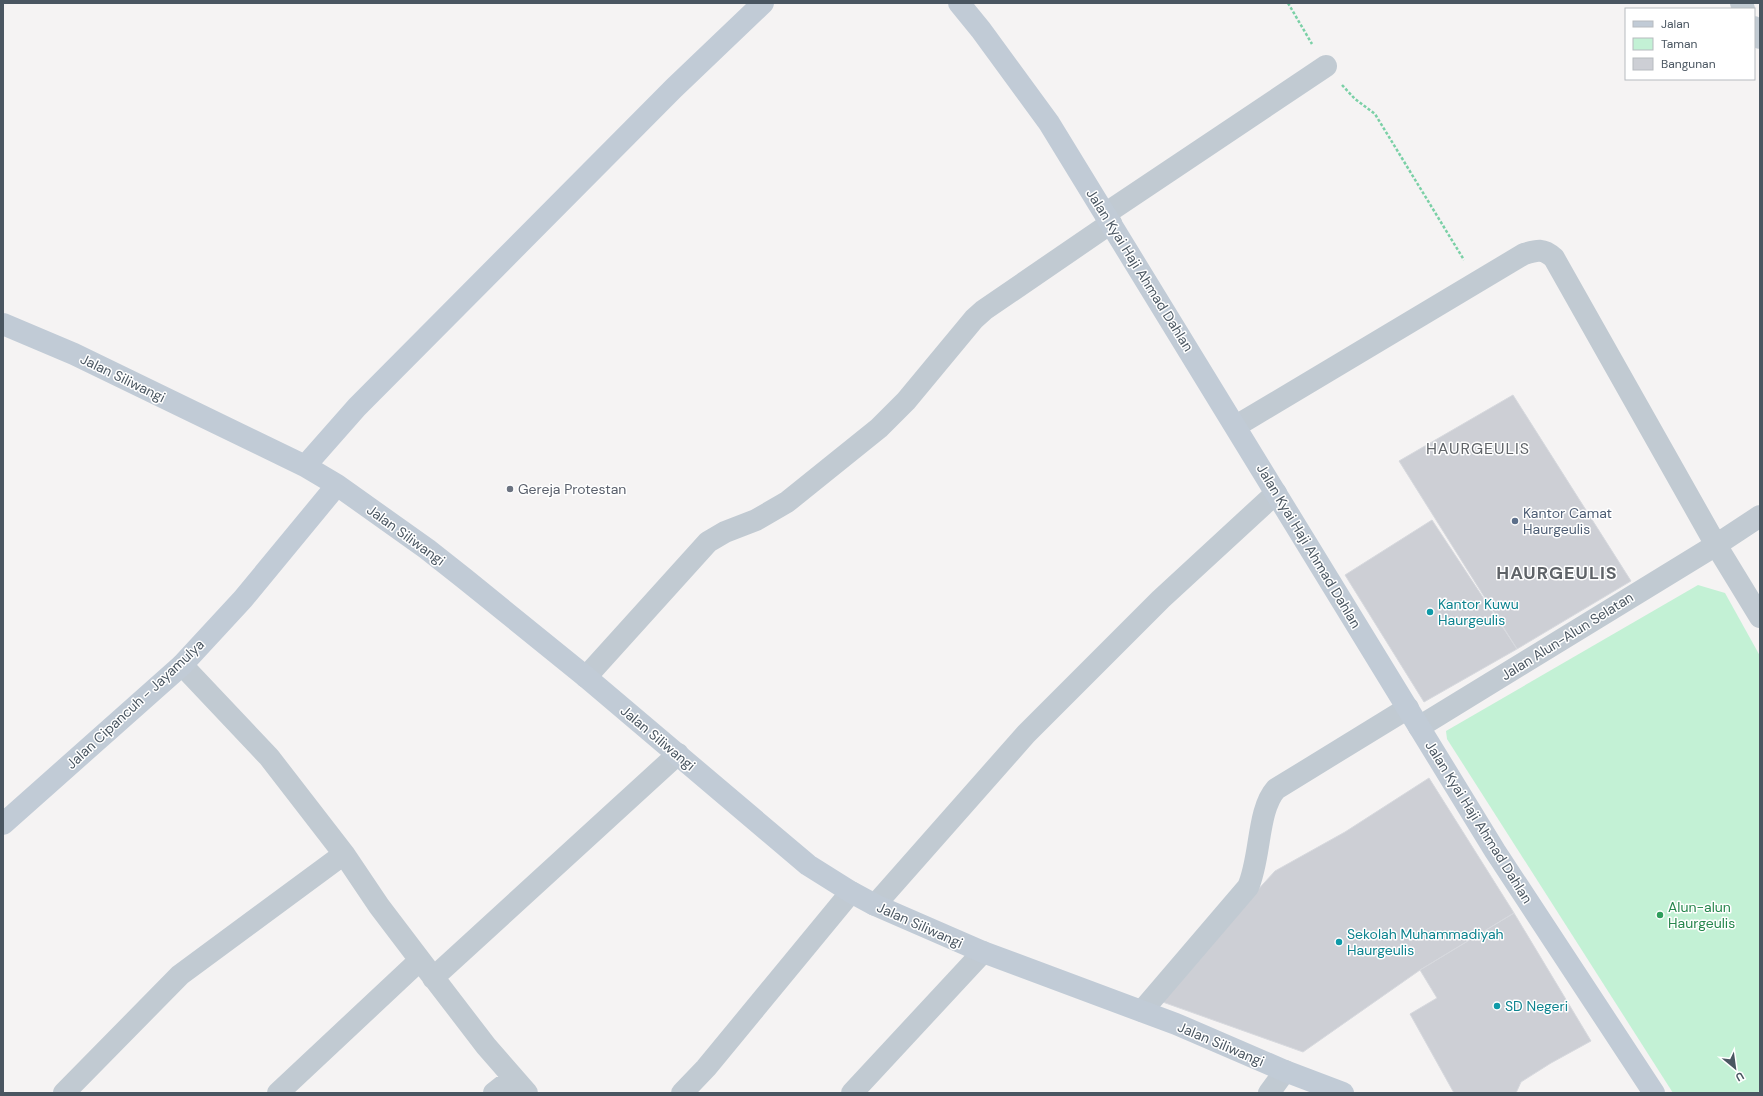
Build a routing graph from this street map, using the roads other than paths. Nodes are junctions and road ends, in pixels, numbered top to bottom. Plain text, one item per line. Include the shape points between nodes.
1 (763, 3) edge
2 (959, 3) edge
3 (1755, 29) edge
4 (1760, 38) edge
5 (1326, 66) road end
6 (1108, 219) junction
7 (3, 324) edge
8 (1236, 426) junction
9 (305, 466) junction
10 (337, 485) junction
11 (1276, 493) junction
12 (1760, 516) edge
13 (1716, 545) junction
14 (1760, 616) edge
15 (182, 665) junction
16 (586, 677) junction
17 (1408, 708) junction
18 (1419, 727) junction
19 (678, 754) junction
20 (3, 824) edge
21 (344, 854) junction
22 (851, 892) junction
23 (875, 905) junction
24 (983, 952) junction
25 (420, 960) junction
26 (433, 978) junction
27 (1142, 1011) junction
28 (1285, 1071) junction
29 (520, 1085) edge
30 (64, 1093) edge
31 (278, 1093) edge
32 (494, 1093) edge
33 (682, 1093) edge
34 (852, 1093) edge
35 (1269, 1093) edge
36 (1343, 1093) edge
37 (1654, 1093) edge

1 - 9 street via 674,88 357,407
2 - 6 street, Jalan Kyai Haji Ahmad Dahlan via 1049,123
3 - 4 street
5 - 6 street
6 - 8 street, Jalan Kyai Haji Ahmad Dahlan
6 - 16 street via 974,319 906,401 879,428 787,502 756,520 725,532 708,542
7 - 9 street, Jalan Siliwangi via 74,354
8 - 11 street, Jalan Kyai Haji Ahmad Dahlan
8 - 13 street via 1524,254 1547,252 1554,258
9 - 10 street, Jalan Siliwangi
10 - 15 street, Jalan Cipancuh - Jayamulya via 243,599
10 - 16 street, Jalan Siliwangi via 432,553
11 - 17 street, Jalan Kyai Haji Ahmad Dahlan
11 - 23 street via 1161,599 1026,734
12 - 13 street, Jalan Alun-Alun Selatan
13 - 14 street
13 - 18 street, Jalan Alun-Alun Selatan
15 - 20 street, Jalan Cipancuh - Jayamulya
15 - 21 street via 269,757
16 - 19 street, Jalan Siliwangi
17 - 18 street, Jalan Kyai Haji Ahmad Dahlan
17 - 27 street via 1276,789 1269,797 1265,808 1254,874 1248,887
18 - 37 street, Jalan Kyai Haji Ahmad Dahlan via 1495,851
19 - 22 street, Jalan Siliwangi via 808,865
19 - 26 street
21 - 25 street
21 - 30 street via 180,975
22 - 23 street, Jalan Siliwangi
22 - 33 street via 706,1068
23 - 24 street, Jalan Siliwangi
24 - 27 street, Jalan Siliwangi
24 - 34 street
25 - 26 street
25 - 31 street
26 - 29 street
27 - 28 street, Jalan Siliwangi
28 - 35 street
28 - 36 street, Jalan Siliwangi
29 - 32 street

